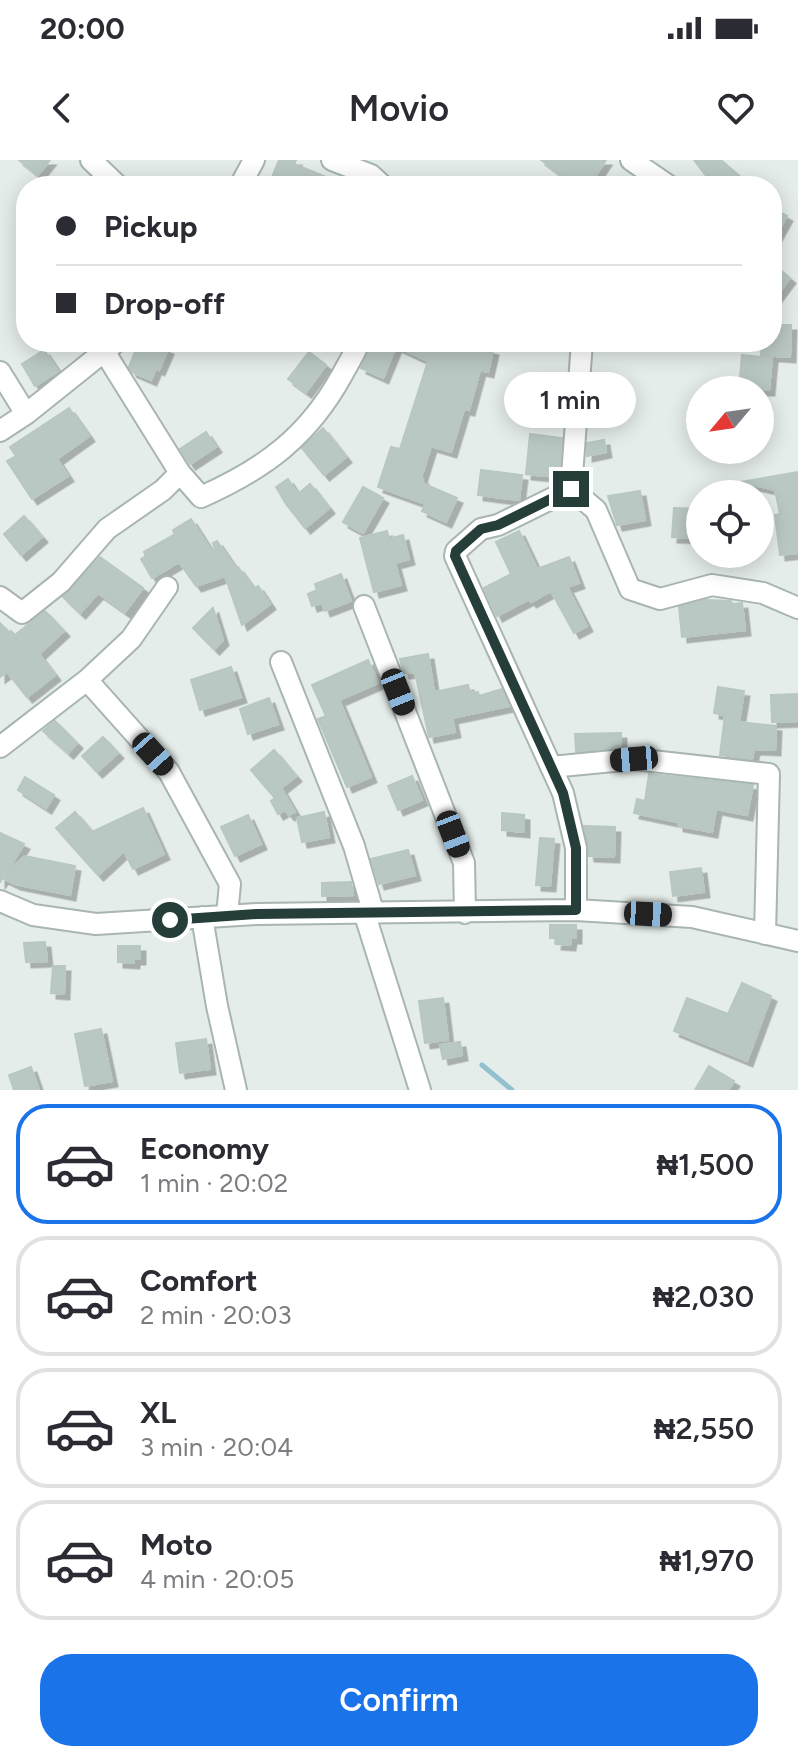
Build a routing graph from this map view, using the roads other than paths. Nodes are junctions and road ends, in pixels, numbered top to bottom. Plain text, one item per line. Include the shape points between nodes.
1 (91, 160) edge
2 (332, 160) edge
3 (631, 160) edge
4 (108, 176) edge
5 (372, 176) edge
6 (654, 176) edge
7 (103, 352) edge
8 (113, 352) edge
9 (354, 352) edge
10 (581, 352) edge
11 (0, 372) edge
12 (26, 414) junction
13 (0, 431) edge
14 (180, 473) junction
15 (571, 489) junction
16 (167, 587) dead end
17 (0, 597) edge
18 (364, 606) dead end
19 (798, 608) edge
20 (281, 662) dead end
21 (87, 680) junction
22 (0, 747) edge
23 (551, 767) junction
24 (0, 901) edge
25 (576, 910) junction
26 (368, 911) junction
27 (465, 913) junction
28 (227, 915) junction
29 (202, 917) junction
30 (765, 934) junction
31 (798, 941) edge
32 (236, 1090) edge
33 (420, 1090) edge

1 - 4 street
2 - 5 street
3 - 6 street
7 - 12 street
8 - 14 street
9 - 14 street via 333,391 294,442 239,480 201,497
10 - 15 street
11 - 12 street
12 - 13 street
14 - 17 street via 107,529 61,582 22,613
15 - 19 street via 596,510 630,589 660,599 712,585 763,593
15 - 23 street via 481,529 455,556
16 - 21 street via 131,639
18 - 27 street via 464,863
20 - 26 street via 354,846
21 - 22 street
21 - 28 street via 169,772 230,884
23 - 25 street via 576,848
23 - 30 street via 634,759 769,774
24 - 29 street via 33,915 96,924
25 - 27 street
25 - 30 street via 692,917
26 - 27 street
26 - 28 street
26 - 33 street
28 - 29 street
29 - 32 street
30 - 31 street

